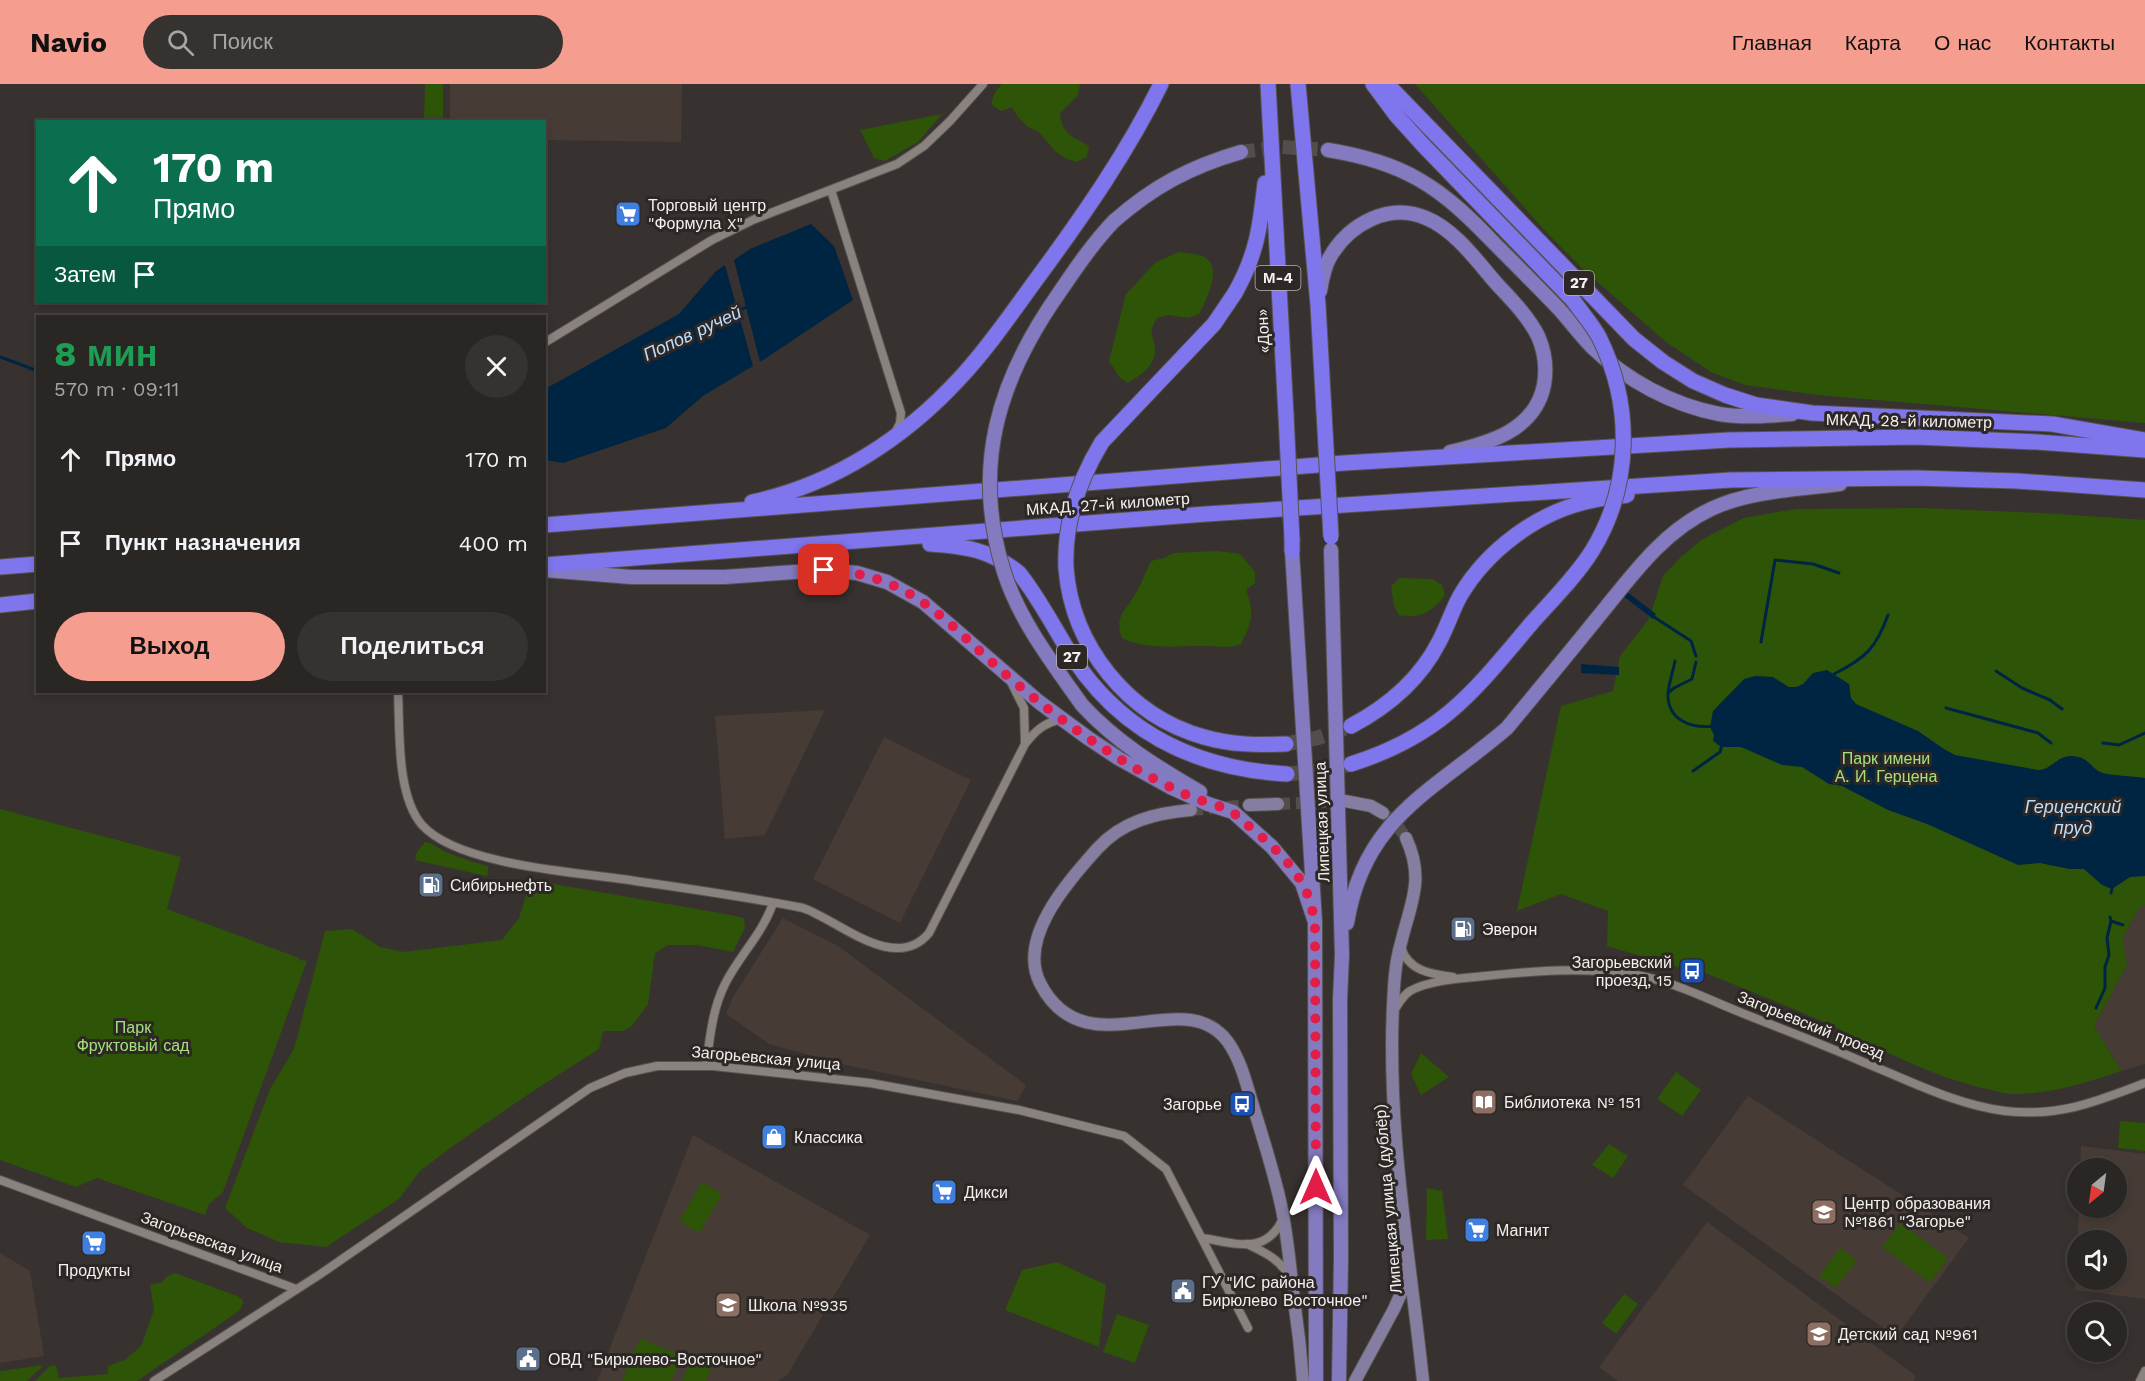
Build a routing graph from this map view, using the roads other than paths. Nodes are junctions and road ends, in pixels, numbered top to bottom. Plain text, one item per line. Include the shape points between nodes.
1 (982, 84) edge
2 (1161, 84) edge
3 (1268, 84) edge
4 (1298, 84) edge
5 (1373, 84) edge
6 (1388, 84) edge
7 (1270, 141) junction
8 (1328, 150) tunnel mouth
9 (1241, 152) tunnel mouth
10 (831, 190) junction
11 (1318, 305) junction
12 (546, 342) edge
13 (1812, 413) junction
14 (892, 439) junction
15 (2145, 440) edge
16 (1673, 442) joint
17 (2145, 450) edge
18 (1416, 458) junction
19 (1915, 478) junction
20 (1731, 480) junction
21 (2145, 490) edge
22 (697, 513) junction
23 (546, 525) edge
24 (870, 540) junction
25 (1331, 543) joint
26 (1292, 545) joint
27 (36, 564) edge
28 (546, 565) edge
29 (0, 567) edge
30 (546, 570) edge
31 (36, 601) edge
32 (0, 604) edge
33 (1009, 678) junction
34 (398, 693) edge
35 (1062, 719) junction
36 (1351, 726) tunnel mouth
37 (1024, 744) junction
38 (1286, 744) tunnel mouth
39 (1351, 764) tunnel mouth
40 (1287, 774) tunnel mouth
41 (1345, 801) tunnel mouth
42 (1278, 804) tunnel mouth
43 (1249, 806) tunnel mouth
44 (1191, 810) tunnel mouth
45 (1233, 812) junction
46 (1383, 813) tunnel mouth
47 (1407, 838) tunnel mouth
48 (773, 903) junction
49 (1315, 922) junction
50 (1400, 944) junction
51 (1342, 955) junction
52 (1459, 978) junction
53 (1393, 1014) junction
54 (706, 1066) junction
55 (2145, 1083) edge
56 (0, 1180) edge
57 (1283, 1218) junction
58 (1406, 1236) junction
59 (1202, 1238) junction
60 (1247, 1244) junction
61 (1293, 1285) junction
62 (296, 1289) junction
63 (1248, 1328) dead end
64 (2145, 1371) edge
65 (154, 1381) edge
66 (1303, 1381) edge
67 (1316, 1381) edge
68 (1339, 1381) edge
69 (1355, 1381) edge
70 (1423, 1381) edge
71 (2140, 1381) edge

1 - 10 street via 924,146 897,164
2 - 14 highway via 1126,147 1065,239 983,350 929,410
3 - 7 highway, «Дон» / М-4
4 - 11 highway, М-4
5 - 39 highway, 27, bridge via 1423,145 1573,300 1598,336 1615,376 1625,437 1616,499 1591,552 1476,690 1450,713 1400,746
6 - 13 highway, 27 via 1634,339 1663,362 1725,395 1756,405
7 - 26 highway, «Дон» / М-4, bridge
7 - 38 highway, bridge via 1258,242 1252,260 1214,324 1116,426 1095,454 1072,510 1066,568 1072,605 1087,643 1107,673 1135,701 1203,737 1238,744
8 - 13 main road via 1393,167 1438,192 1474,222 1591,346 1620,371 1653,391 1720,414
9 - 45 main road, bridge via 1180,174 1148,193 1114,221 1086,253 1025,346 1007,386 990,467 994,535 1004,573 1038,641 1082,705 1131,749
10 - 12 street via 754,219 712,240
10 - 14 street via 901,413
11 - 18 main road via 1329,258 1350,232 1377,216 1412,213 1427,218 1460,244 1510,298 1538,336 1545,354 1546,374 1538,405 1529,417 1503,436
11 - 25 highway, М-4, bridge
13 - 15 highway, 27 via 2052,424
14 - 22 highway via 852,464 798,489
16 - 17 highway, МКАД, 28-й километр via 1916,437
16 - 18 highway, МКАД, 27-й километр
18 - 22 highway, МКАД, 27-й километр
19 - 20 highway
19 - 21 highway
19 - 51 main road via 1750,496 1711,509 1676,530 1644,560 1507,728 1408,806 1388,827 1368,855 1356,882
20 - 24 highway, МКАД, 27-й километр
20 - 36 highway via 1590,501 1528,527 1478,571 1420,670 1391,699
22 - 23 highway, МКАД, 27-й километр
24 - 28 highway, МКАД, 27-й километр
24 - 40 highway, 27 via 959,545 992,554 1026,581 1086,677 1124,717 1154,738 1199,759 1251,771
25 - 51 main road, Липецкая улица
26 - 49 main road, Липецкая улица
27 - 29 highway
30 - 33 main road via 631,578 824,570 865,575 923,602
31 - 32 highway
33 - 35 main road
33 - 37 street via 1024,708
34 - 48 street via 400,750 409,799 421,824 446,842 525,865
35 - 37 street via 1040,727
35 - 45 main road via 1142,772 1190,797
37 - 48 street via 932,927 919,942 899,947 873,944 815,912
41 - 46 street via 1371,806
42 - 43 street
44 - 57 street via 1161,812 1137,820 1102,843 1038,932 1034,947 1037,977 1056,1005 1083,1022 1116,1025 1196,1020 1220,1032 1239,1059 1272,1166
45 - 49 main road via 1272,847 1302,883
47 - 50 street, Липецкая улица (дублёр) via 1417,879
48 - 54 street via 725,985 712,1024
49 - 67 main road, Липецкая улица
50 - 52 street via 1416,968
50 - 53 street, Липецкая улица (дублёр)
51 - 68 main road, Липецкая улица
52 - 53 street via 1409,992
52 - 55 street, Загорьевский проезд via 1588,970 1632,974 1677,986 1962,1101 2004,1111 2070,1110
53 - 58 street, Липецкая улица (дублёр) via 1395,1111
54 - 59 street, Загорьевская улица via 870,1083 1019,1110 1124,1136 1166,1169
54 - 62 street, Загорьевская улица via 657,1066 625,1073 590,1088
56 - 62 street, Загорьевская улица
57 - 60 street via 1272,1237
57 - 61 street
58 - 69 street via 1407,1266 1402,1291
58 - 70 street, Липецкая улица (дублёр)
59 - 60 street
59 - 63 street, Загорьевская улица
60 - 61 street via 1276,1259
61 - 66 street
62 - 65 street
64 - 71 street

